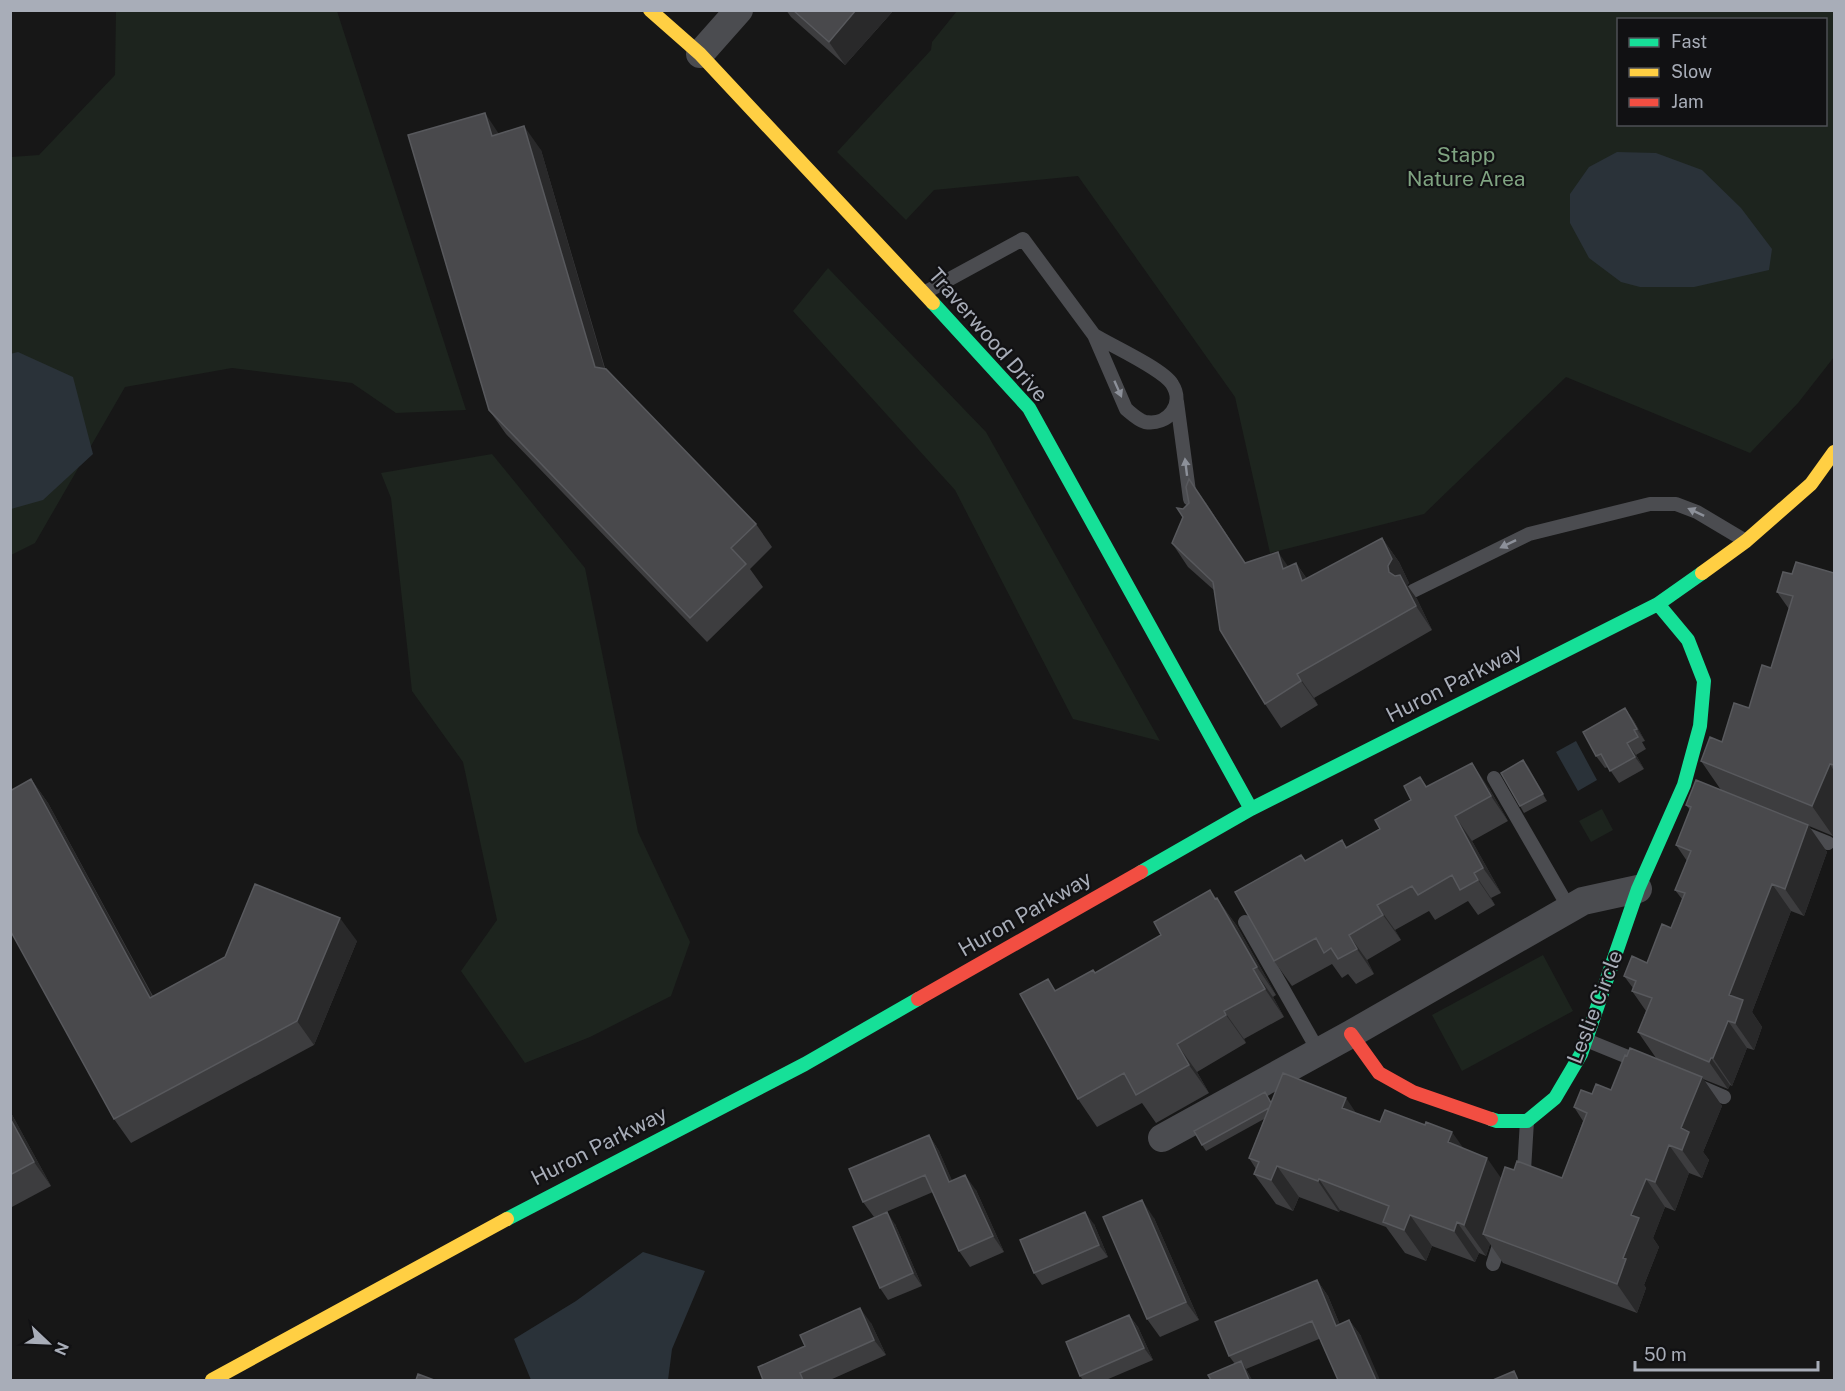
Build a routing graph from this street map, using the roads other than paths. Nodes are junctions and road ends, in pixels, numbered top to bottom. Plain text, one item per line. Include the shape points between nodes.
1 (650, 10) edge
2 (739, 10) edge
3 (700, 54) junction
4 (924, 293) junction
5 (1094, 335) junction
6 (1177, 402) junction
7 (1834, 452) edge
8 (1194, 515) edge
9 (1746, 541) junction
10 (1413, 591) dead end
11 (1658, 604) junction
12 (1494, 778) dead end
13 (1251, 809) junction
14 (1794, 830) edge
15 (1827, 843) dead end
16 (1638, 889) junction
17 (1569, 908) junction
18 (1245, 922) edge
19 (1351, 1034) junction
20 (1586, 1040) junction
21 (1319, 1052) junction
22 (1650, 1066) edge
23 (1682, 1079) edge
24 (1725, 1097) dead end
25 (1527, 1121) junction
26 (1162, 1138) dead end
27 (1517, 1191) edge
28 (1507, 1222) edge
29 (1493, 1264) edge
30 (212, 1380) edge

1 - 3 street, Traverwood Drive
2 - 3 street
3 - 4 street, Traverwood Drive
4 - 5 lane via 1023,239
4 - 13 street, Traverwood Drive via 1029,408
5 - 6 lane via 1171,382
5 -> 6 lane via 1126,409 1134,416 1144,422 1165,420
8 -> 6 lane
7 - 9 street, Huron Parkway via 1810,484
9 -> 10 lane via 1676,504 1650,504 1529,534
9 - 11 street, Huron Parkway
11 - 13 street, Huron Parkway
11 - 16 street, Leslie Circle via 1688,640 1704,681 1690,787
12 - 17 lane
13 - 30 street, Huron Parkway via 805,1064 525,1209
14 - 15 lane
16 - 17 street via 1583,901
16 - 20 street, Leslie Circle
17 - 19 street
18 - 21 lane
19 - 21 street
19 - 25 street via 1379,1073 1413,1092 1497,1121
20 - 22 lane
20 - 25 street, Leslie Circle via 1556,1098
21 - 26 street
23 - 24 lane
25 - 27 lane via 1524,1170
28 - 29 lane

